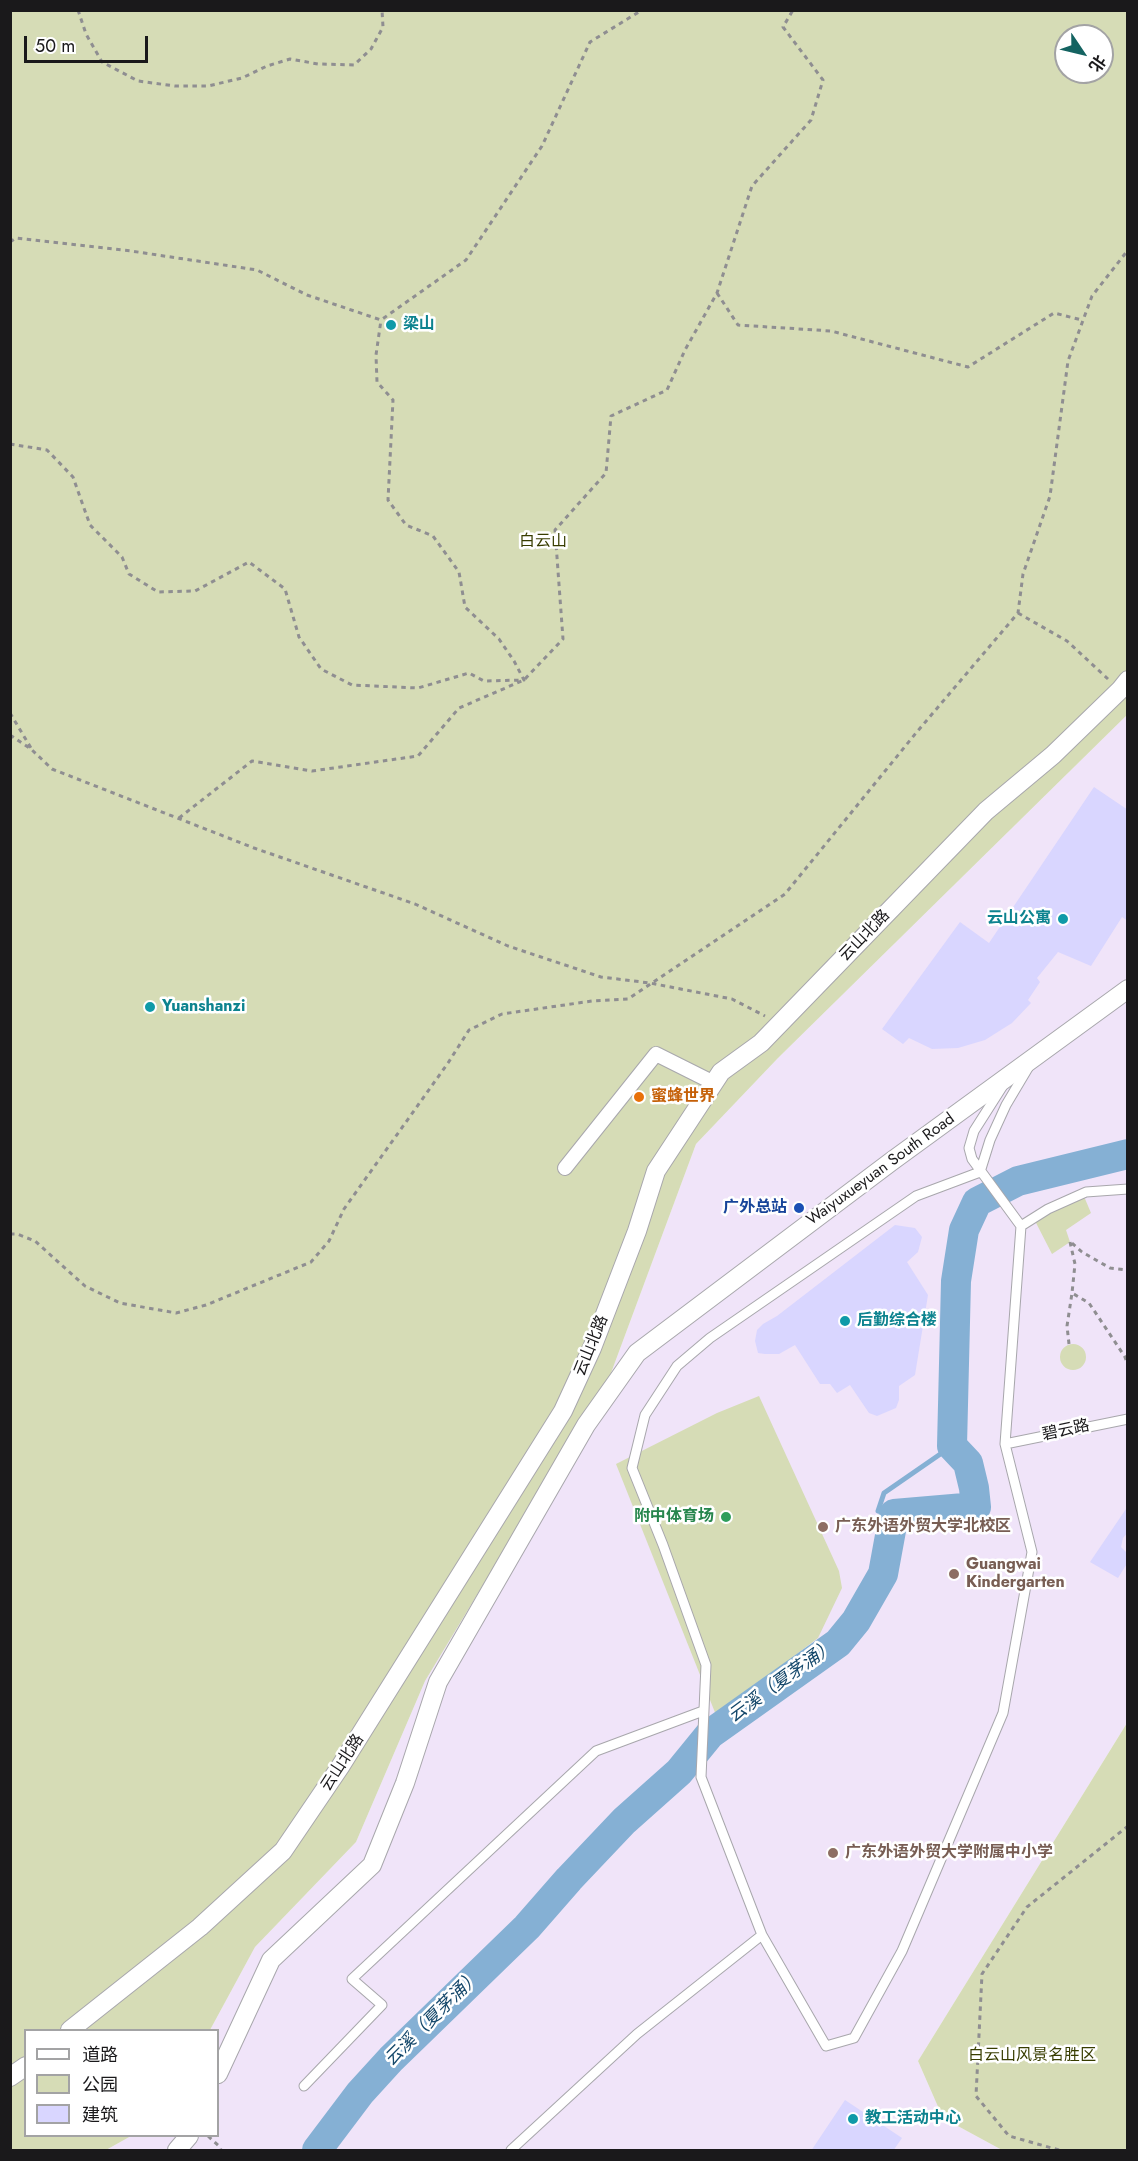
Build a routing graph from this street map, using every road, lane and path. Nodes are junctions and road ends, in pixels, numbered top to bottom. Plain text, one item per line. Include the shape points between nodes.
1 (78, 10) edge
2 (382, 10) edge
3 (642, 10) edge
4 (793, 10) edge
5 (10, 242) edge
6 (1128, 250) edge
7 (717, 293) junction
8 (381, 320) junction
9 (1083, 320) junction
10 (10, 444) edge
11 (1018, 613) junction
12 (524, 680) junction
13 (1124, 685) edge
14 (10, 713) edge
15 (10, 735) edge
16 (31, 749) junction
17 (179, 818) junction
18 (650, 983) junction
19 (1128, 989) edge
20 (780, 1023) junction
21 (1034, 1058) junction
22 (1010, 1075) junction
23 (714, 1083) junction
24 (565, 1168) dead end
25 (980, 1172) junction
26 (1128, 1190) edge
27 (1020, 1226) junction
28 (10, 1234) edge
29 (1128, 1270) edge
30 (1072, 1293) junction
31 (1069, 1344) dead end
32 (1128, 1366) edge
33 (563, 1411) junction
34 (1128, 1419) edge
35 (586, 1425) junction
36 (1005, 1444) junction
37 (703, 1711) junction
38 (1128, 1826) edge
39 (762, 1935) junction
40 (72, 2029) edge
41 (24, 2068) edge
42 (219, 2072) edge
43 (10, 2078) edge
44 (303, 2086) dead end
45 (188, 2137) edge
46 (208, 2137) edge
47 (177, 2151) edge
48 (221, 2151) edge
49 (511, 2151) edge
50 (1059, 2151) edge

1 - 2 path via 102,62 138,81 208,86 242,78 290,59 354,65 371,49 383,27
3 - 8 path via 590,42 542,146 466,260
4 - 7 path via 783,27 823,80 811,120 752,186
5 - 8 path via 16,238 257,270 307,295
6 - 9 path via 1092,296
7 - 9 path via 738,325 831,331 968,367 1054,313
7 - 12 path via 667,390 611,417 606,473 555,530 563,639
8 - 12 path via 377,382 393,400 388,500 406,525 433,536 459,572 465,607 499,639
9 - 11 path via 1068,362 1050,496 1023,574
10 - 12 path via 47,450 73,477 90,525 122,557 129,574 158,592 195,591 249,562 285,589 299,637 321,669 352,685 418,688 469,673 484,681
11 - 13 path via 1067,641
11 - 18 path via 785,894
12 - 17 path via 459,708 418,756 312,771 252,761
13 - 20 street, 云山北路 via 1053,755 986,811
14 - 16 path
15 - 16 path
16 - 17 path via 52,769
17 - 18 path via 416,904 508,945 601,977
18 - 20 path via 732,999
18 - 28 path via 628,999 502,1014 469,1030 344,1209 312,1262 206,1305 176,1313 120,1303 85,1286 34,1241
19 - 21 street, Waiyuxueyuan South Road
20 - 23 street, 云山北路 via 761,1043 721,1072
21 - 22 street, Waiyuxueyuan South Road
21 - 25 lane via 1006,1105
22 - 25 lane via 974,1131 969,1148
22 - 35 street, Waiyuxueyuan South Road via 637,1353
23 - 24 street via 656,1054
23 - 33 street, 云山北路 via 656,1171 637,1232
25 - 27 lane
25 - 37 lane via 916,1196 710,1338 677,1366 645,1415 632,1468 706,1665
26 - 27 lane via 1086,1192
27 - 36 lane
29 - 30 path via 1110,1268 1070,1242 1075,1264
30 - 31 path via 1067,1326
30 - 32 path via 1089,1303
33 - 35 street
33 - 40 street, 云山北路 via 352,1749 283,1851 200,1927
34 - 36 lane, 碧云路
35 - 42 street, Waiyuxueyuan South Road via 438,1682 405,1783 372,1865 271,1960
36 - 39 lane via 1032,1552 1003,1713 902,1951 854,2038 826,2046
37 - 39 lane via 701,1777
37 - 44 lane via 596,1751 352,1979 382,2005
38 - 50 path via 1027,1907 982,1974 976,2096 1010,2136
39 - 49 lane via 637,2034
41 - 43 street
45 - 47 street
46 - 48 path

